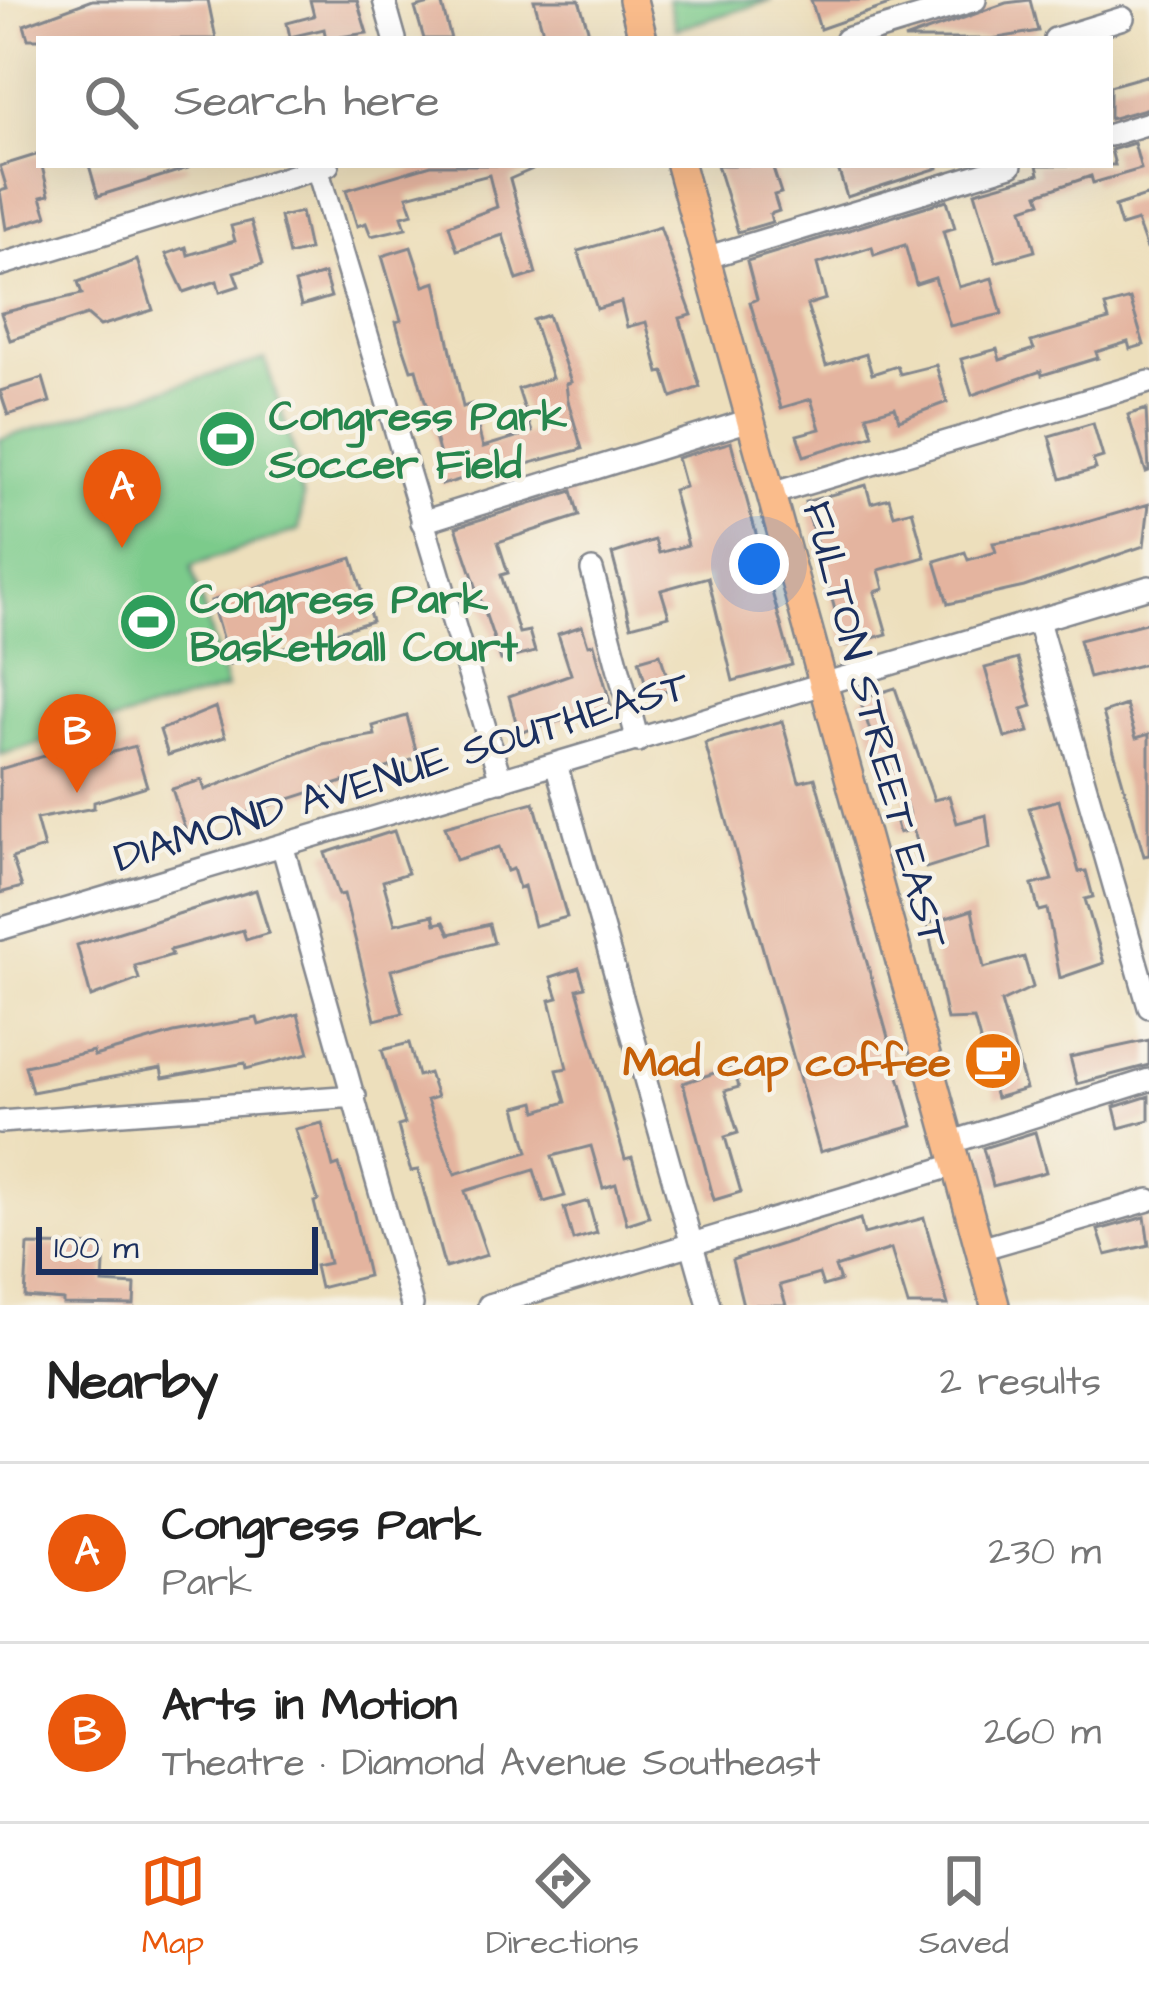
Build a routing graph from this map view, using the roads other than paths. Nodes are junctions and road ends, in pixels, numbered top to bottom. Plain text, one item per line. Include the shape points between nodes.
1 (384, 0) edge
2 (633, 0) edge
3 (975, 0) edge
4 (1123, 18) dead end
5 (394, 36) edge
6 (642, 36) edge
7 (856, 36) edge
8 (1065, 36) edge
9 (1149, 123) edge
10 (1113, 134) edge
11 (320, 168) edge
12 (323, 168) edge
13 (681, 168) edge
14 (1000, 168) edge
15 (706, 258) junction
16 (0, 265) edge
17 (1149, 382) edge
18 (750, 420) junction
19 (771, 494) junction
20 (422, 522) junction
21 (592, 570) dead end
22 (1149, 587) edge
23 (1038, 621) junction
24 (823, 684) junction
25 (638, 741) junction
26 (556, 764) junction
27 (501, 781) junction
28 (283, 848) junction
29 (0, 929) edge
30 (1149, 1007) edge
31 (1149, 1080) edge
32 (355, 1096) junction
33 (0, 1122) edge
34 (952, 1154) junction
35 (1149, 1200) edge
36 (692, 1243) junction
37 (980, 1249) junction
38 (412, 1305) edge
39 (489, 1305) edge
40 (709, 1305) edge
41 (995, 1305) edge

1 - 5 street
2 - 6 main road
3 - 7 street
4 - 8 street
9 - 10 street
11 - 16 street
12 - 20 street
13 - 15 main road, FULTON STREET EAST
14 - 15 street
15 - 18 main road, FULTON STREET EAST
17 - 19 street
18 - 19 main road, FULTON STREET EAST
18 - 20 street
19 - 24 main road, FULTON STREET EAST
20 - 27 street
21 - 25 street
22 - 23 street, DIAMOND AVENUE SOUTHEAST
23 - 24 street, DIAMOND AVENUE SOUTHEAST
23 - 30 street
24 - 25 street, DIAMOND AVENUE SOUTHEAST
24 - 34 main road, FULTON STREET EAST
25 - 26 street, DIAMOND AVENUE SOUTHEAST
26 - 27 street, DIAMOND AVENUE SOUTHEAST
26 - 36 street
27 - 28 street, DIAMOND AVENUE SOUTHEAST
28 - 29 street, DIAMOND AVENUE SOUTHEAST
28 - 32 street
31 - 34 street
32 - 33 street
32 - 38 street
34 - 36 street
34 - 37 main road, FULTON STREET EAST
35 - 37 street
36 - 39 street
36 - 40 street
37 - 41 main road, FULTON STREET EAST

